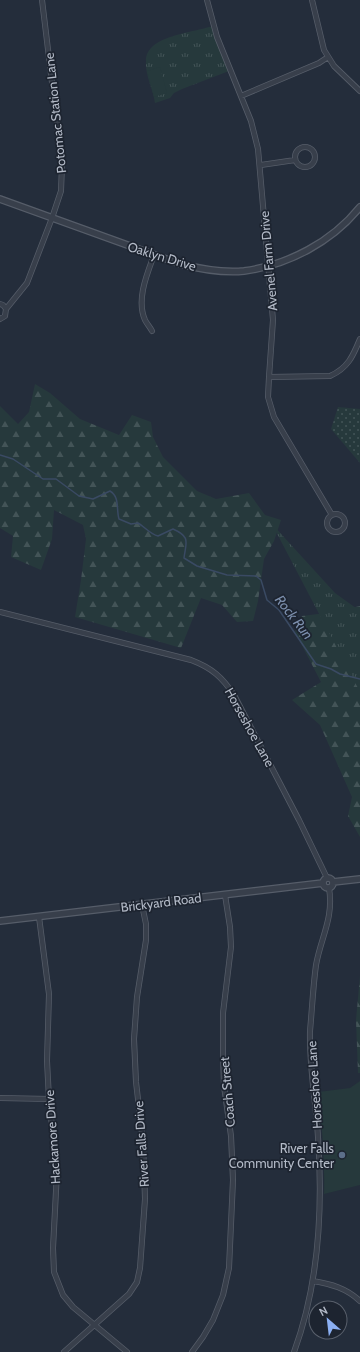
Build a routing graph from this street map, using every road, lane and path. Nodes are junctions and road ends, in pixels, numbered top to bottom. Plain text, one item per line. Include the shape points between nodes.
1 (42, 0) edge
2 (207, 0) edge
3 (312, 0) edge
4 (328, 57) junction
5 (360, 91) edge
6 (242, 96) junction
7 (295, 160) junction
8 (261, 165) junction
9 (0, 199) edge
10 (360, 207) edge
11 (52, 218) junction
12 (154, 255) junction
13 (269, 266) junction
14 (0, 304) edge
15 (6, 309) junction
16 (0, 319) edge
17 (152, 331) dead end
18 (360, 339) edge
19 (269, 377) junction
20 (332, 515) junction
21 (0, 612) edge
22 (327, 878) junction
23 (360, 878) edge
24 (333, 882) junction
25 (323, 883) junction
26 (329, 888) junction
27 (225, 895) junction
28 (142, 905) junction
29 (39, 917) junction
30 (0, 921) edge
31 (0, 1098) edge
32 (49, 1100) junction
33 (313, 1281) junction
34 (360, 1300) edge
35 (93, 1324) junction
36 (64, 1352) edge
37 (127, 1352) edge
38 (192, 1352) edge
39 (294, 1352) edge

1 - 11 street, Potomac Station Lane via 62,165 60,191
2 - 6 street, Avenel Farm Drive via 217,37
3 - 4 street
4 - 5 street via 337,70
4 - 6 street
6 - 8 street, Avenel Farm Drive via 254,131
7 - 7 street via 302,167 308,167 314,160 313,150 307,147 300,148 295,153
7 - 8 street
8 - 13 street, Avenel Farm Drive
9 - 11 street, Oaklyn Drive
10 - 13 street, Oaklyn Drive via 326,240
11 - 12 street, Oaklyn Drive
11 - 15 street, Potomac Station Lane via 27,283
12 - 13 street, Oaklyn Drive via 194,268 216,271 243,271
12 - 17 street via 145,280 142,303 144,319
13 - 19 street, Avenel Farm Drive via 273,320
14 - 15 street
15 - 16 street, Potomac Station Lane via 5,316
18 - 19 street via 345,366 330,376
19 - 20 street, Avenel Farm Drive via 268,397 274,417
20 - 20 street, Avenel Farm Drive via 327,521 329,528 333,531 341,530 345,519 339,514
21 - 22 street, Horseshoe Lane via 191,660 211,669 234,695 314,848
22 - 24 street
22 - 25 street
23 - 24 street
24 - 26 street
25 - 26 street
25 - 27 street, Brickyard Road
26 - 33 street, Horseshoe Lane via 330,912 316,965 310,1032 320,1179 320,1229
27 - 28 street, Brickyard Road
27 - 38 street, Coach Street via 231,947 223,1013 224,1086 231,1136 233,1180 229,1268 223,1295 213,1320
28 - 29 street, Brickyard Road
28 - 35 street, River Falls Drive via 146,940 137,997 134,1039 145,1174 140,1268 137,1282 130,1294
29 - 30 street, Brickyard Road
29 - 32 street, Hackamore Drive via 49,994
31 - 32 street
32 - 35 street, Hackamore Drive via 57,1172 54,1272 63,1295
33 - 34 street via 342,1288
33 - 39 street, Horseshoe Lane via 302,1330
35 - 36 street, River Falls Drive
35 - 37 street, Hackamore Drive

